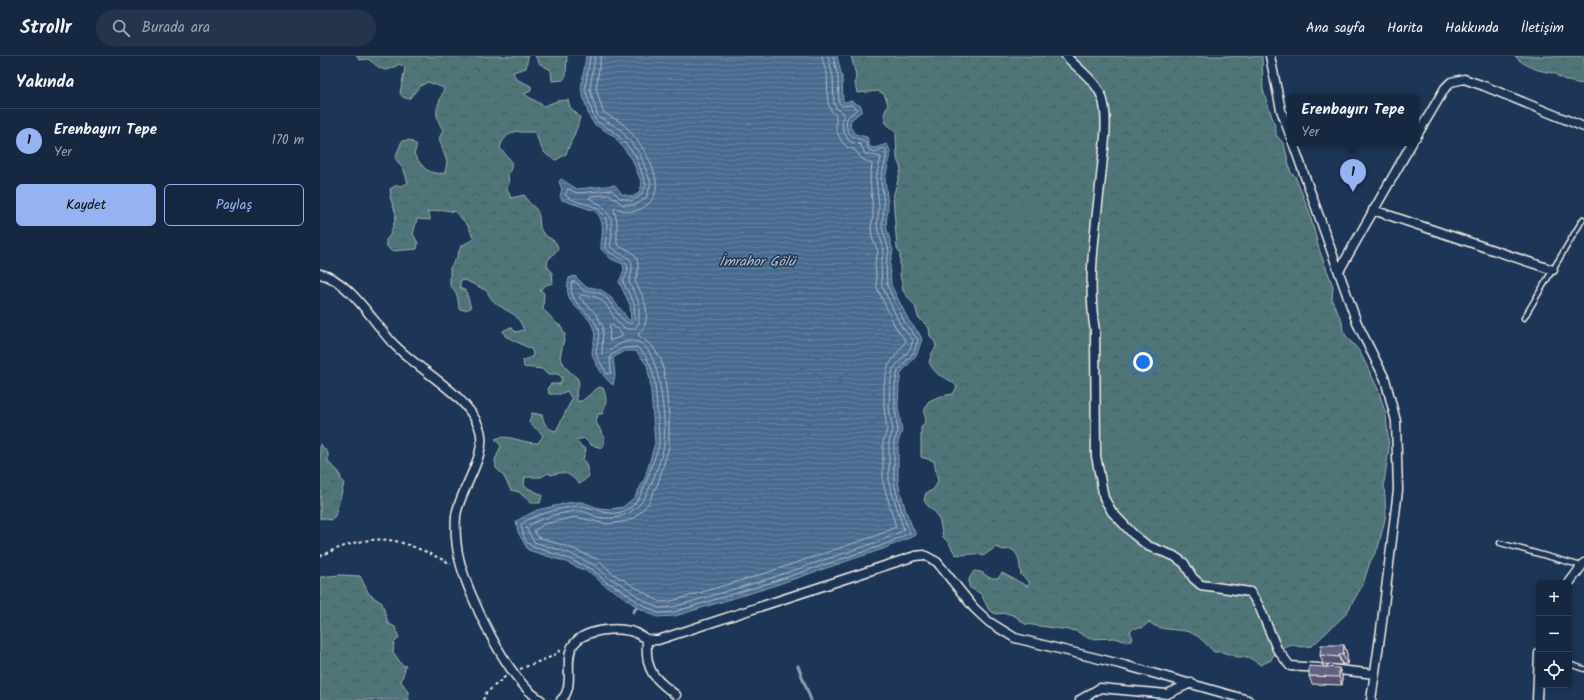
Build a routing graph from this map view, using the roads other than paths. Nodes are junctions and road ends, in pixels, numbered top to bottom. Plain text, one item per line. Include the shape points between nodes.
1 (1066, 56) edge
2 (1270, 56) edge
3 (1287, 127) edge
4 (1584, 127) edge
5 (1419, 132) edge
6 (1294, 146) edge
7 (1410, 146) edge
8 (1373, 210) junction
9 (1583, 219) dead end
10 (1553, 270) junction
11 (1339, 271) junction
12 (320, 274) edge
13 (1524, 318) dead end
14 (1500, 543) dead end
15 (1583, 565) edge
16 (1571, 580) edge
17 (647, 641) junction
18 (1572, 665) edge
19 (1584, 669) edge
20 (1374, 674) junction
21 (1191, 683) junction
22 (1538, 688) edge
23 (676, 695) dead end
24 (541, 700) edge
25 (561, 700) edge
26 (1080, 700) edge
27 (1248, 700) edge
28 (1371, 700) edge
29 (1537, 700) edge

1 - 20 street via 1097,88 1104,107 1104,146 1093,269 1092,312 1095,331 1096,456 1104,498 1112,512 1133,534 1148,546 1174,556 1201,585 1250,592 1259,606 1277,649 1290,666
2 - 3 street
4 - 5 street via 1464,79 1451,82 1445,88
6 - 11 street
7 - 8 street
8 - 10 street
8 - 11 street
9 - 10 lane
10 - 13 lane
11 - 20 street via 1357,323 1385,380 1397,426 1398,490
12 - 24 street via 327,275 348,290 392,343 454,395 470,412 479,428 481,442 476,462 456,516 460,559 482,616 512,671
14 - 15 lane
15 - 16 street
17 - 21 street via 670,637 924,555 937,562 974,608 989,622 1015,638
17 - 23 street via 646,656 650,670 655,678
17 - 25 street via 630,631 606,630 586,634 570,649 567,692
18 - 19 lane
20 - 28 street
21 - 26 street via 1167,694 1100,688
21 - 27 street
22 - 29 street

